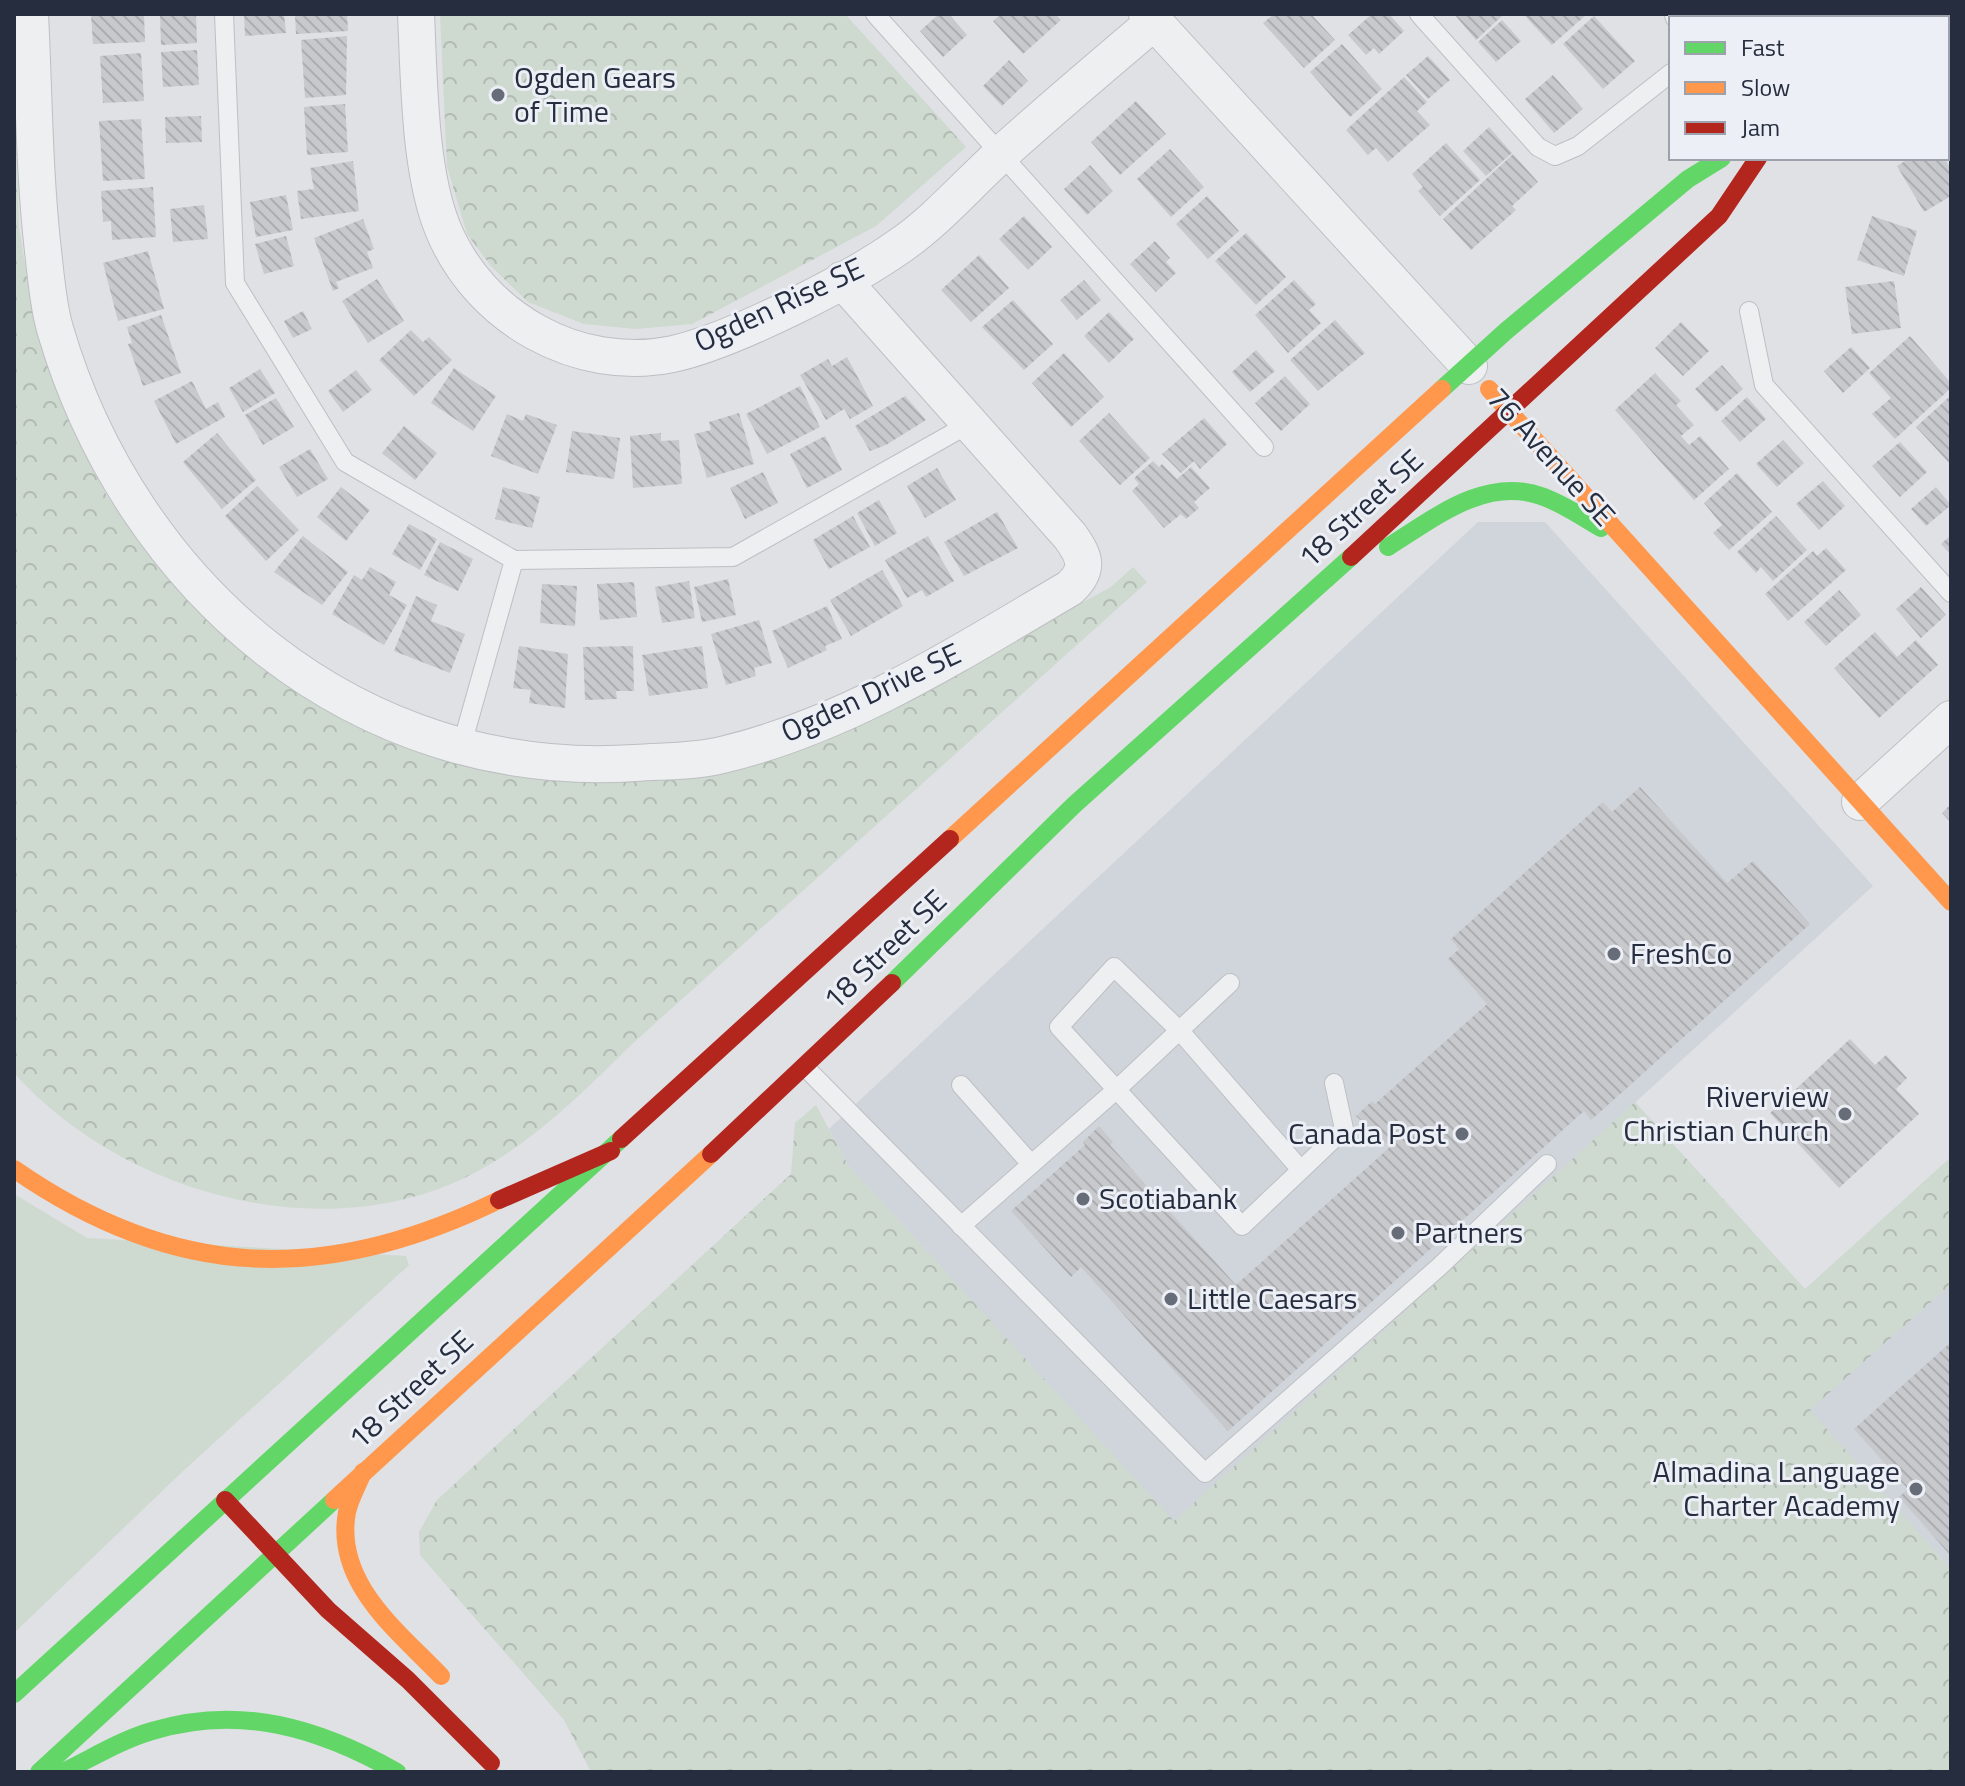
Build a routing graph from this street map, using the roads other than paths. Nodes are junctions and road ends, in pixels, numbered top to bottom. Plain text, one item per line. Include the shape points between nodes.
1 (30, 14) edge
2 (224, 14) edge
3 (416, 14) edge
4 (875, 14) edge
5 (1419, 14) edge
6 (1151, 18) edge
7 (1669, 75) edge
8 (1001, 154) junction
9 (1719, 160) edge
10 (1757, 160) edge
11 (842, 280) junction
12 (1749, 311) dead end
13 (1469, 366) junction
14 (1509, 410) junction
15 (969, 424) junction
16 (1264, 447) dead end
17 (1628, 542) junction
18 (514, 560) junction
19 (1314, 591) junction
20 (1951, 593) edge
21 (1951, 719) edge
22 (461, 748) junction
23 (1860, 802) junction
24 (1951, 902) edge
25 (1230, 983) dead end
26 (1180, 1031) junction
27 (805, 1067) junction
28 (1334, 1083) dead end
29 (961, 1085) dead end
30 (1116, 1090) junction
31 (611, 1151) junction
32 (1031, 1164) junction
33 (1547, 1164) dead end
34 (14, 1169) edge
35 (1301, 1170) junction
36 (961, 1226) junction
37 (363, 1472) junction
38 (225, 1500) junction
39 (278, 1552) junction
40 (454, 1689) dead end
41 (14, 1694) edge
42 (468, 1712) dead end
43 (494, 1767) edge
44 (39, 1772) edge
45 (63, 1772) edge
46 (397, 1772) edge

1 - 22 street, Ogden Drive SE via 37,194 54,327 105,457 159,542 246,634 358,706
2 - 18 lane via 235,283 345,462
3 - 11 street, Ogden Rise SE via 419,90 433,201 442,227 485,294 529,329 585,352 644,357 674,353 756,323
4 - 8 lane
5 - 7 lane via 1538,147 1555,156 1578,146
6 - 8 street, Ogden Rise SE
6 - 13 street, 76 Avenue SE
8 - 11 street, Ogden Rise SE via 902,245
8 - 16 lane
9 - 13 main road, 18 Street SE via 1688,179
10 - 14 main road, 18 Street SE via 1719,216
11 - 15 street, Ogden Drive SE
12 - 20 lane via 1764,385
13 - 14 main road, 76 Avenue SE
13 - 31 main road, 18 Street SE
14 - 17 main road, 76 Avenue SE
14 - 19 main road, 18 Street SE
15 - 18 lane via 733,557
15 - 22 street, Ogden Drive SE via 1083,554 1082,577 1070,588 850,710 779,739 717,756 583,766
17 - 19 main road via 1538,495 1502,490 1450,510
17 - 23 main road, 76 Avenue SE
18 - 22 lane
19 - 27 main road, 18 Street SE via 1063,816
21 - 23 street
23 - 24 main road, 76 Avenue SE
25 - 26 lane
26 - 30 lane
26 - 30 lane via 1114,967 1059,1027
26 - 35 lane
27 - 36 lane
27 - 37 main road, 18 Street SE
28 - 35 lane via 1344,1129
29 - 32 lane
30 - 32 lane
30 - 35 lane via 1242,1226
31 - 34 main road via 421,1235 320,1259 252,1258 172,1247 98,1222 40,1191
31 - 38 main road, 18 Street SE
32 - 36 lane
33 - 36 lane via 1439,1267 1205,1473
37 - 39 main road, 18 Street SE
37 - 40 main road via 347,1513 354,1575 369,1600
38 - 39 main road
38 - 41 main road, 18 Street SE
39 - 43 main road via 328,1610 408,1680
39 - 44 main road, 18 Street SE
42 - 43 main road
45 - 46 main road via 152,1731 264,1717 360,1749

